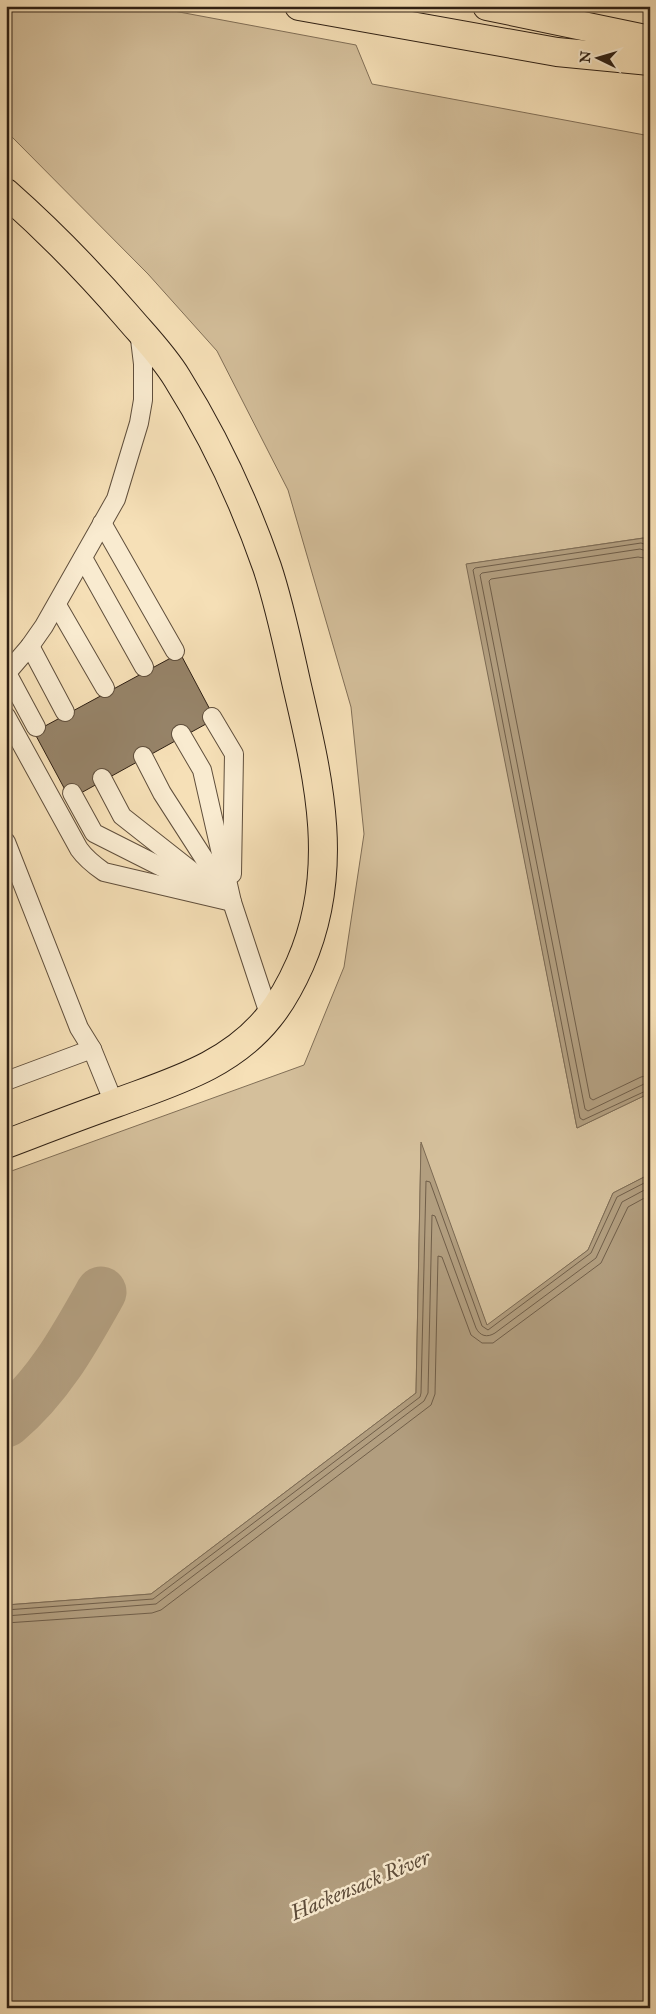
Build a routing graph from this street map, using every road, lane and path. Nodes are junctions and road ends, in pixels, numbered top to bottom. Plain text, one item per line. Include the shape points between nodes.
1 (298, 6) edge
2 (487, 6) edge
3 (650, 40) edge
4 (650, 61) edge
5 (6, 193) edge
6 (138, 328) junction
7 (102, 523) junction
8 (83, 558) junction
9 (56, 605) junction
10 (30, 646) junction
11 (175, 651) dead end
12 (144, 667) dead end
13 (7, 674) edge
14 (105, 688) dead end
15 (65, 712) dead end
16 (6, 716) edge
17 (212, 716) dead end
18 (36, 727) dead end
19 (181, 734) dead end
20 (142, 756) dead end
21 (102, 778) dead end
22 (72, 793) dead end
23 (6, 842) edge
24 (232, 902) junction
25 (270, 1017) junction
26 (92, 1049) junction
27 (6, 1081) edge
28 (114, 1103) junction
29 (6, 1144) edge

1 - 4 highway via 557,52
2 - 3 highway
5 - 6 highway via 89,273
6 - 7 lane via 143,364 139,423 116,499
6 - 25 highway via 176,376 210,434 242,501 280,612 318,779 324,860 320,904 302,960
7 - 8 lane
7 - 11 lane
8 - 9 lane
8 - 12 lane
9 - 10 lane
9 - 14 lane
10 - 13 lane
10 - 15 lane
13 - 18 lane
16 - 24 lane via 79,849 94,866 104,872
17 - 24 lane via 234,754
19 - 24 lane via 202,770
20 - 24 lane
21 - 24 lane via 122,816
22 - 24 lane via 94,833
23 - 26 lane via 79,1028
24 - 25 lane
25 - 28 highway via 242,1045 209,1066
26 - 27 lane
26 - 28 lane
28 - 29 highway

